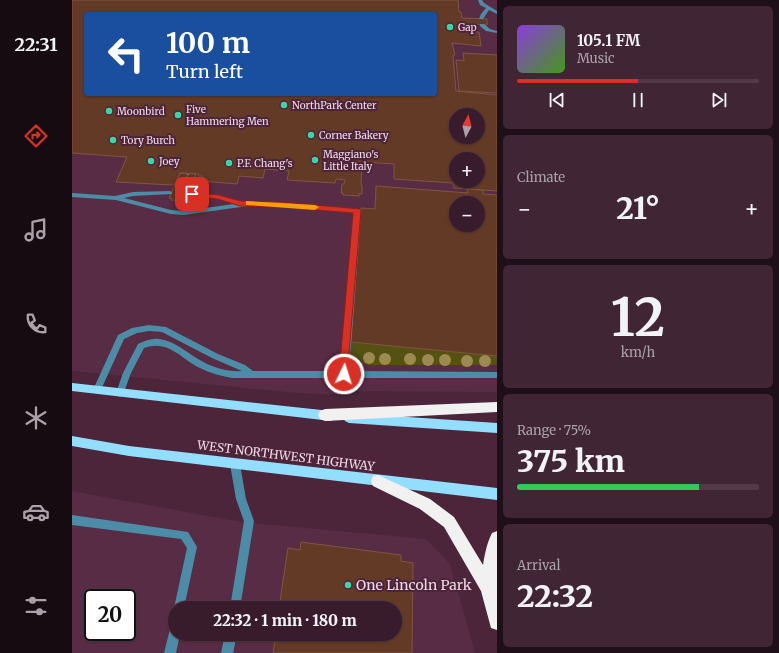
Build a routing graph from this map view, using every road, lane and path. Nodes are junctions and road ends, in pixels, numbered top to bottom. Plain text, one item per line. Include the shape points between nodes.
1 (480, 0) edge
2 (489, 8) junction
3 (497, 13) edge
4 (481, 18) dead end
5 (482, 25) dead end
6 (497, 32) edge
7 (188, 174) dead end
8 (170, 193) dead end
9 (180, 193) dead end
10 (192, 194) dead end
11 (72, 195) edge
12 (116, 198) junction
13 (240, 204) junction
14 (251, 374) junction
15 (344, 374) junction
16 (497, 375) edge
17 (72, 387) edge
18 (97, 390) junction
19 (120, 392) junction
20 (497, 407) edge
21 (325, 415) junction
22 (497, 428) edge
23 (72, 441) edge
24 (235, 464) junction
25 (378, 481) junction
26 (497, 494) edge
27 (72, 520) edge
28 (497, 538) edge
29 (488, 588) junction
30 (180, 601) edge
31 (236, 601) edge
32 (497, 622) edge
33 (172, 641) edge
34 (230, 641) edge
35 (170, 653) edge
36 (227, 653) edge

1 - 2 lane
2 - 3 lane
2 - 4 lane
5 - 6 lane
7 - 9 path
8 - 12 lane via 133,194
10 - 13 lane via 218,197
11 - 12 lane
12 - 13 lane via 184,213
13 - 15 lane via 282,204 358,211
14 - 15 lane
14 - 18 lane via 242,367 163,329 150,328 135,330 121,337
14 - 19 lane via 240,376 202,365 163,342 154,341 141,346
15 - 16 lane
17 - 18 main road
18 - 19 main road
19 - 21 main road
20 - 21 highway
21 - 22 main road
23 - 24 main road, WEST NORTHWEST HIGHWAY
24 - 25 main road, WEST NORTHWEST HIGHWAY
24 - 31 lane via 241,499 249,521
25 - 26 main road, WEST NORTHWEST HIGHWAY
25 - 29 highway via 425,504 449,522
27 - 30 lane via 184,535 192,547
28 - 29 highway
29 - 32 highway
33 - 35 lane
34 - 36 lane

